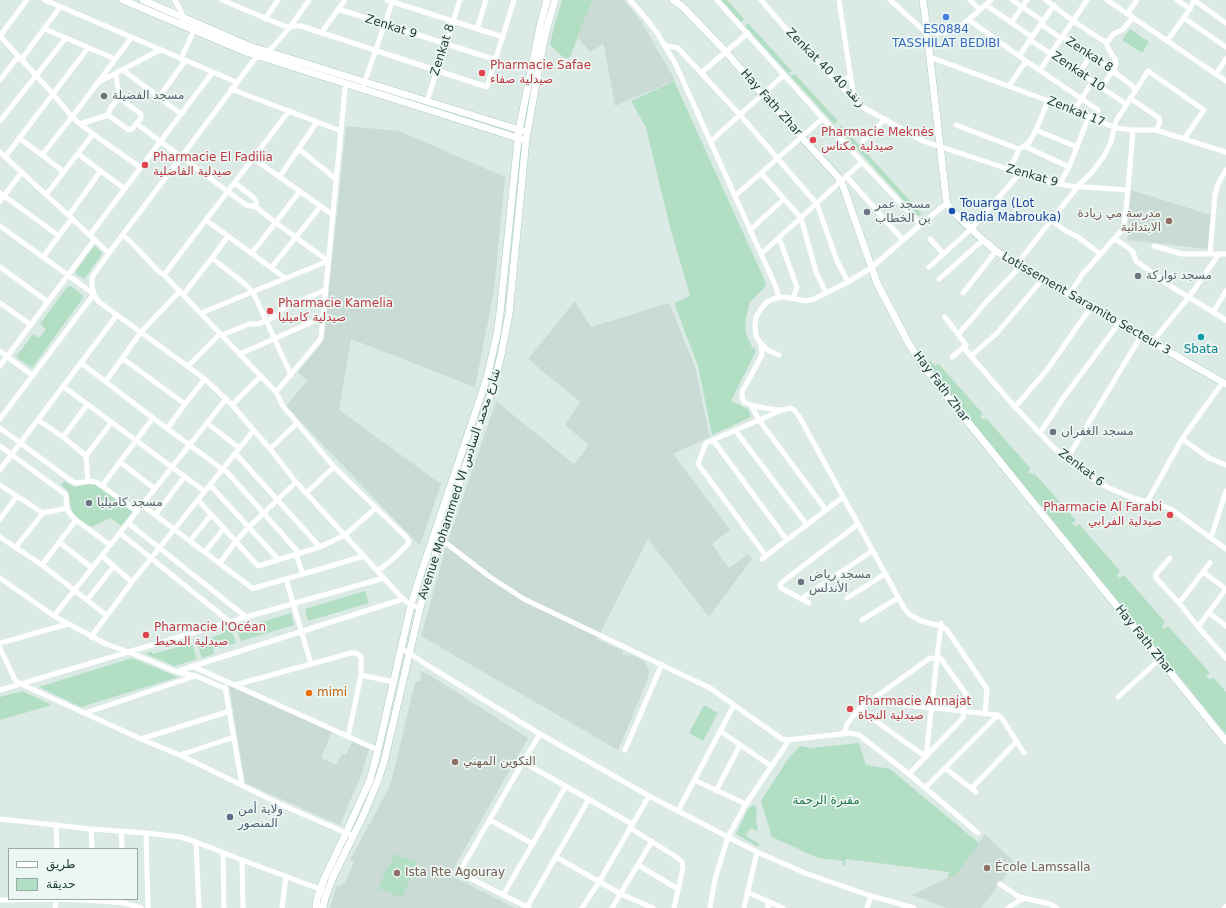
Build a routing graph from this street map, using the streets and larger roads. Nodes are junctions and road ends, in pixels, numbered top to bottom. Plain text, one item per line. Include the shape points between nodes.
1 (27, 0) edge
2 (45, 0) edge
3 (123, 0) edge
4 (143, 0) edge
5 (176, 0) edge
6 (222, 0) edge
7 (278, 0) edge
8 (309, 0) edge
9 (345, 0) edge
10 (460, 0) edge
11 (486, 0) edge
12 (514, 0) edge
13 (547, 0) edge
14 (555, 0) edge
15 (630, 0) edge
16 (673, 0) edge
17 (717, 0) edge
18 (761, 0) edge
19 (838, 0) edge
20 (890, 0) edge
21 (923, 0) edge
22 (970, 0) edge
23 (991, 0) edge
24 (1012, 0) edge
25 (1027, 0) edge
26 (1046, 0) edge
27 (1087, 0) edge
28 (1107, 0) edge
29 (1136, 0) edge
30 (1177, 0) edge
31 (1194, 0) edge
32 (391, 1) edge
33 (986, 5) junction
34 (1054, 5) junction
35 (60, 7) junction
36 (1022, 7) junction
37 (338, 9) junction
38 (1190, 9) junction
39 (980, 10) junction
40 (1127, 14) junction
41 (1133, 18) junction
42 (1184, 18) junction
43 (265, 19) junction
44 (969, 20) junction
45 (182, 21) junction
46 (453, 21) junction
47 (1073, 21) junction
48 (1042, 22) junction
49 (197, 23) junction
50 (1011, 23) junction
51 (1226, 23) edge
52 (385, 25) junction
53 (290, 27) junction
54 (44, 29) junction
55 (477, 29) junction
56 (194, 31) junction
57 (927, 32) junction
58 (321, 33) junction
59 (748, 33) junction
60 (0, 36) edge
61 (502, 37) junction
62 (131, 38) junction
63 (1031, 38) junction
64 (1062, 38) junction
65 (66, 39) junction
66 (1168, 41) junction
67 (1106, 42) junction
68 (445, 44) junction
69 (665, 45) junction
70 (88, 48) junction
71 (1226, 48) edge
72 (160, 50) junction
73 (267, 51) junction
74 (376, 51) junction
75 (726, 52) junction
76 (1051, 54) junction
77 (1091, 55) junction
78 (259, 56) junction
79 (1020, 56) junction
80 (930, 57) junction
81 (19, 58) junction
82 (114, 59) junction
83 (1226, 59) edge
84 (183, 60) junction
85 (496, 60) junction
86 (1026, 61) junction
87 (123, 70) junction
88 (437, 70) junction
89 (1040, 70) junction
90 (1113, 70) junction
91 (212, 73) junction
92 (701, 73) junction
93 (1079, 73) junction
94 (116, 74) junction
95 (1216, 74) junction
96 (784, 75) junction
97 (36, 76) junction
98 (850, 76) junction
99 (0, 80) edge
100 (836, 81) junction
101 (1226, 81) edge
102 (236, 82) junction
103 (1092, 82) junction
104 (96, 84) junction
105 (347, 84) junction
106 (364, 85) junction
107 (1009, 86) junction
108 (1101, 88) junction
109 (231, 89) junction
110 (1136, 89) junction
111 (53, 94) junction
112 (763, 95) junction
113 (159, 97) junction
114 (119, 98) junction
115 (1081, 98) junction
116 (1130, 98) junction
117 (854, 100) junction
118 (427, 101) junction
119 (1048, 101) junction
120 (1126, 104) junction
121 (1098, 110) dead end
122 (1074, 111) junction
123 (289, 112) junction
124 (108, 114) junction
125 (181, 114) junction
126 (740, 115) junction
127 (1089, 116) junction
128 (72, 117) junction
129 (823, 118) junction
130 (885, 119) junction
131 (0, 121) edge
132 (317, 122) junction
133 (80, 124) junction
134 (137, 124) junction
135 (956, 126) dead end
136 (1115, 128) junction
137 (341, 130) junction
138 (519, 130) junction
139 (1036, 130) junction
140 (1133, 130) junction
141 (1156, 130) junction
142 (527, 132) junction
143 (92, 134) junction
144 (802, 137) junction
145 (20, 138) junction
146 (522, 139) junction
147 (1184, 139) junction
148 (161, 140) junction
149 (711, 141) junction
150 (864, 141) dead end
151 (939, 147) junction
152 (1077, 147) junction
153 (1022, 148) junction
154 (299, 149) junction
155 (0, 152) edge
156 (1226, 152) edge
157 (78, 154) junction
158 (42, 155) junction
159 (181, 156) junction
160 (5, 157) junction
161 (254, 158) junction
162 (778, 158) junction
163 (862, 162) junction
164 (1069, 167) junction
165 (141, 168) junction
166 (1008, 169) junction
167 (1226, 170) edge
168 (22, 172) junction
169 (64, 172) junction
170 (100, 172) junction
171 (1022, 172) junction
172 (761, 173) junction
173 (280, 176) junction
174 (844, 178) junction
175 (336, 179) junction
176 (235, 183) junction
177 (1060, 184) junction
178 (1079, 186) junction
179 (125, 189) junction
180 (1128, 190) junction
181 (300, 191) junction
182 (228, 192) junction
183 (2, 194) edge
184 (46, 195) junction
185 (735, 196) junction
186 (784, 199) junction
187 (0, 201) edge
188 (817, 204) junction
189 (947, 204) junction
190 (321, 206) junction
191 (256, 207) junction
192 (333, 215) junction
193 (70, 217) junction
194 (801, 218) junction
195 (206, 220) junction
196 (1051, 220) junction
197 (275, 222) junction
198 (921, 225) junction
199 (0, 226) edge
200 (971, 229) junction
201 (750, 230) junction
202 (123, 234) junction
203 (59, 236) junction
204 (228, 236) junction
205 (92, 237) junction
206 (296, 238) junction
207 (779, 238) junction
208 (930, 239) dead end
209 (1115, 239) junction
210 (903, 240) junction
211 (983, 240) junction
212 (508, 242) junction
213 (516, 243) junction
214 (1154, 246) dead end
215 (996, 251) junction
216 (109, 253) junction
217 (252, 253) junction
218 (761, 254) junction
219 (944, 254) junction
220 (1100, 254) junction
221 (1210, 254) junction
222 (1219, 254) junction
223 (1226, 254) edge
224 (43, 257) junction
225 (212, 258) junction
226 (328, 261) junction
227 (1018, 266) junction
228 (0, 267) edge
229 (929, 267) dead end
230 (271, 268) junction
231 (871, 268) junction
232 (68, 275) junction
233 (164, 275) junction
234 (285, 278) junction
235 (939, 279) dead end
236 (504, 280) junction
237 (1042, 280) junction
238 (512, 281) junction
239 (848, 282) junction
240 (325, 290) junction
241 (1226, 291) edge
242 (253, 292) junction
243 (182, 293) junction
244 (826, 293) junction
245 (963, 293) dead end
246 (94, 294) junction
247 (1069, 295) junction
248 (1189, 297) junction
249 (779, 298) junction
250 (794, 298) junction
251 (48, 302) junction
252 (0, 303) edge
253 (1091, 307) junction
254 (1213, 312) junction
255 (201, 313) junction
256 (117, 315) junction
257 (323, 317) junction
258 (945, 317) dead end
259 (266, 320) junction
260 (1226, 320) edge
261 (1119, 323) junction
262 (31, 325) junction
263 (141, 332) junction
264 (958, 334) junction
265 (221, 335) junction
266 (1141, 336) junction
267 (275, 339) junction
268 (1152, 342) junction
269 (762, 344) junction
270 (963, 347) junction
271 (0, 351) edge
272 (240, 354) junction
273 (778, 354) dead end
274 (7, 356) junction
275 (971, 356) junction
276 (952, 357) dead end
277 (122, 358) junction
278 (81, 363) junction
279 (0, 366) edge
280 (188, 366) junction
281 (291, 375) junction
282 (33, 376) junction
283 (261, 376) junction
284 (205, 379) junction
285 (106, 381) junction
286 (1224, 383) edge
287 (64, 387) junction
288 (484, 388) junction
289 (492, 391) junction
290 (276, 392) junction
291 (226, 399) junction
292 (185, 404) junction
293 (87, 405) junction
294 (232, 405) junction
295 (751, 405) junction
296 (1015, 407) junction
297 (782, 410) junction
298 (153, 418) junction
299 (0, 419) edge
300 (38, 420) junction
301 (758, 420) junction
302 (111, 422) junction
303 (297, 423) junction
304 (207, 424) junction
305 (0, 428) edge
306 (167, 429) junction
307 (254, 430) junction
308 (735, 430) junction
309 (1040, 433) junction
310 (63, 437) junction
311 (713, 440) junction
312 (1182, 440) junction
313 (136, 441) junction
314 (20, 444) junction
315 (190, 445) junction
316 (0, 446) edge
317 (239, 448) junction
318 (270, 449) junction
319 (235, 453) junction
320 (11, 456) junction
321 (86, 456) junction
322 (1067, 459) junction
323 (120, 462) junction
324 (1226, 465) edge
325 (172, 467) junction
326 (334, 467) junction
327 (222, 469) junction
328 (0, 470) edge
329 (185, 476) junction
330 (88, 481) junction
331 (296, 482) junction
332 (0, 485) edge
333 (210, 485) junction
334 (102, 486) junction
335 (155, 488) junction
336 (204, 491) junction
337 (1226, 491) edge
338 (306, 493) junction
339 (17, 496) junction
340 (843, 497) junction
341 (198, 500) junction
342 (277, 500) junction
343 (1147, 502) junction
344 (142, 505) junction
345 (67, 508) junction
346 (376, 508) junction
347 (826, 510) junction
348 (137, 512) junction
349 (43, 513) junction
350 (263, 513) junction
351 (155, 515) junction
352 (212, 515) junction
353 (0, 519) edge
354 (76, 520) junction
355 (128, 523) junction
356 (858, 524) junction
357 (807, 525) junction
358 (224, 528) junction
359 (248, 528) junction
360 (174, 529) junction
361 (120, 533) junction
362 (345, 535) junction
363 (433, 535) junction
364 (0, 537) edge
365 (440, 538) junction
366 (1211, 538) junction
367 (236, 540) junction
368 (787, 540) junction
369 (190, 541) junction
370 (59, 542) junction
371 (110, 545) junction
372 (320, 547) junction
373 (15, 548) junction
374 (160, 548) junction
375 (1226, 549) edge
376 (872, 551) junction
377 (205, 552) junction
378 (298, 554) junction
379 (102, 556) junction
380 (364, 556) junction
381 (1170, 558) dead end
382 (151, 559) junction
383 (278, 559) junction
384 (220, 563) junction
385 (1210, 563) dead end
386 (42, 565) junction
387 (114, 566) junction
388 (92, 568) junction
389 (378, 571) junction
390 (1203, 572) junction
391 (303, 574) junction
392 (885, 574) junction
393 (0, 578) edge
394 (384, 578) junction
395 (286, 579) junction
396 (132, 582) junction
397 (1226, 589) edge
398 (74, 591) junction
399 (847, 598) dead end
400 (898, 598) junction
401 (403, 599) junction
402 (801, 599) junction
403 (87, 600) junction
404 (809, 603) dead end
405 (1179, 603) junction
406 (293, 605) junction
407 (411, 605) junction
408 (420, 608) junction
409 (1209, 613) junction
410 (106, 615) junction
411 (54, 616) junction
412 (246, 617) junction
413 (862, 620) dead end
414 (230, 622) junction
415 (68, 624) junction
416 (941, 625) junction
417 (1226, 626) edge
418 (1198, 627) junction
419 (301, 631) junction
420 (91, 636) junction
421 (0, 643) edge
422 (0, 648) edge
423 (402, 648) junction
424 (129, 652) junction
425 (409, 653) junction
426 (1226, 658) edge
427 (937, 659) junction
428 (1160, 659) junction
429 (311, 664) junction
430 (662, 664) junction
431 (192, 666) junction
432 (177, 672) junction
433 (361, 675) junction
434 (196, 676) junction
435 (224, 680) junction
436 (394, 682) junction
437 (21, 684) junction
438 (235, 685) junction
439 (226, 689) junction
440 (0, 690) edge
441 (1118, 697) dead end
442 (869, 701) junction
443 (734, 705) junction
444 (859, 708) junction
445 (931, 708) junction
446 (230, 711) junction
447 (964, 711) junction
448 (85, 713) junction
449 (985, 713) junction
450 (998, 715) junction
451 (720, 731) junction
452 (540, 734) junction
453 (844, 734) junction
454 (348, 737) junction
455 (234, 738) junction
456 (141, 739) junction
457 (788, 740) junction
458 (1017, 741) junction
459 (1226, 741) edge
460 (740, 745) junction
461 (378, 750) junction
462 (625, 750) dead end
463 (1024, 753) dead end
464 (180, 755) junction
465 (926, 757) junction
466 (524, 762) junction
467 (771, 766) junction
468 (946, 768) junction
469 (909, 774) junction
470 (694, 780) junction
471 (242, 785) junction
472 (566, 786) junction
473 (925, 788) junction
474 (716, 791) junction
475 (649, 796) junction
476 (589, 799) junction
477 (746, 804) junction
478 (678, 811) junction
479 (0, 819) edge
480 (490, 820) junction
481 (56, 825) junction
482 (631, 826) junction
483 (91, 829) junction
484 (121, 830) junction
485 (146, 833) junction
486 (978, 833) dead end
487 (350, 834) junction
488 (728, 837) junction
489 (652, 841) junction
490 (196, 842) junction
491 (533, 844) junction
492 (57, 848) edge
493 (92, 848) edge
494 (122, 848) edge
495 (757, 852) junction
496 (223, 853) junction
497 (556, 857) junction
498 (242, 860) junction
499 (638, 865) junction
500 (286, 876) junction
501 (599, 882) junction
502 (1000, 884) dead end
503 (678, 889) junction
504 (323, 890) junction
505 (747, 892) junction
506 (621, 894) junction
507 (503, 895) junction
508 (871, 896) junction
509 (1025, 899) junction
510 (90, 900) edge
511 (123, 901) edge
512 (768, 901) junction
513 (900, 906) edge
514 (528, 907) edge
515 (141, 908) edge
516 (148, 908) edge
517 (199, 908) edge
518 (224, 908) edge
519 (243, 908) edge
520 (282, 908) edge
521 (316, 908) edge
522 (323, 908) edge
523 (582, 908) edge
524 (612, 908) edge
525 (653, 908) edge
526 (674, 908) edge
527 (710, 908) edge
528 (744, 908) edge
529 (768, 908) edge
530 (783, 908) edge
531 (867, 908) edge
532 (914, 908) edge
533 (1008, 908) edge
534 (1057, 908) edge

1 - 60 street
2 - 35 street
3 - 45 street
4 - 45 street
5 - 45 street
6 - 43 street
7 - 43 street
8 - 53 street
9 - 37 street
10 - 46 street, Zenkat 8
11 - 55 street
12 - 61 street
13 - 138 street, Avenue Mohammed VI شارع محمد السادس
14 - 142 street, Avenue Mohammed VI شارع محمد السادس via 543,45
15 - 69 street
16 - 75 street, Hay Fath Zhar via 682,6
17 - 59 street
18 - 100 street, Zenkat 40 زنقة 40
19 - 98 street
20 - 57 street
21 - 57 street
22 - 39 street
23 - 33 street
24 - 36 street, Zenkat 8
25 - 36 street
26 - 34 street
27 - 47 street
28 - 40 street
29 - 40 street
30 - 38 street
31 - 38 street
31 - 51 street
32 - 46 street
32 - 52 street
33 - 39 street
33 - 50 street, Zenkat 10
34 - 47 street
34 - 48 street
35 - 54 street
35 - 62 street
36 - 48 street, Zenkat 8
36 - 50 street
37 - 52 street, Zenkat 9
37 - 58 street
38 - 42 street
39 - 44 street
40 - 41 street
41 - 66 street
41 - 67 street
42 - 66 street
42 - 71 street
43 - 53 street
44 - 57 street via 953,31
44 - 79 street
45 - 49 street
45 - 56 street
46 - 55 street
46 - 68 street, Zenkat 8
47 - 64 street
47 - 67 street
48 - 63 street
48 - 64 street, Zenkat 8
49 - 56 street
49 - 73 street via 249,46
50 - 63 street, Zenkat 10
52 - 68 street, Zenkat 9
52 - 74 street
53 - 58 street via 301,26
53 - 73 street
54 - 65 street
54 - 81 street
55 - 61 street
56 - 78 street
56 - 84 street
57 - 80 street
58 - 74 street
59 - 75 street
59 - 96 street
60 - 81 street
61 - 85 street
62 - 72 street
62 - 82 street
63 - 76 street, Zenkat 10
63 - 79 street
64 - 76 street
64 - 77 street, Zenkat 8
65 - 70 street
65 - 97 street
66 - 95 street
67 - 90 street via 1116,62
68 - 85 street, Zenkat 9
68 - 88 street, Zenkat 8
69 - 92 street via 678,48
69 - 149 street
70 - 82 street
70 - 111 street
72 - 84 street
72 - 87 street
73 - 78 street
73 - 106 street
74 - 88 street
74 - 106 street
75 - 92 street
75 - 112 street, Hay Fath Zhar
76 - 89 street
76 - 93 street, Zenkat 10
77 - 90 street, Zenkat 8
77 - 93 street
78 - 102 street
78 - 105 street
79 - 86 street
80 - 107 street, Zenkat 17
80 - 151 street
81 - 97 street
81 - 99 street
82 - 104 street
83 - 95 street
84 - 91 street
84 - 113 street
85 - 88 street via 487,87
86 - 89 street
86 - 107 street
87 - 94 street
87 - 113 street
88 - 118 street, Zenkat 8
89 - 115 street
90 - 108 street
90 - 110 street, Zenkat 8
91 - 102 street
91 - 125 street
92 - 126 street
93 - 103 street, Zenkat 10
94 - 104 street
94 - 114 street
95 - 101 street
96 - 112 street
96 - 129 street
97 - 111 street
97 - 131 street
98 - 100 street via 843,81
98 - 117 street
100 - 117 street, Zenkat 40 زنقة 40
102 - 109 street
103 - 108 street, Zenkat 10
103 - 115 street
104 - 128 street
105 - 106 street
105 - 137 street
106 - 118 street
106 - 146 street
107 - 119 street, Zenkat 17
108 - 120 street, Zenkat 10
109 - 123 street
109 - 159 street
110 - 116 street
110 - 147 street via 1148,71 1204,110
111 - 128 street
111 - 145 street
112 - 126 street
112 - 144 street, Hay Fath Zhar
113 - 125 street
114 - 124 street
114 - 134 street via 142,115
115 - 121 street
115 - 122 street
116 - 120 street
116 - 141 street via 1159,118
117 - 130 street, Zenkat 40 زنقة 40
118 - 138 street
119 - 122 street, Zenkat 17
119 - 139 street
120 - 136 street via 1116,121
122 - 127 street, Zenkat 17
123 - 132 street
123 - 161 street
124 - 133 street
124 - 134 street via 129,130
125 - 148 street
126 - 149 street
126 - 162 street
127 - 136 street, Zenkat 17
127 - 152 street
128 - 133 street
128 - 158 street
129 - 144 street
129 - 163 street
130 - 150 street
130 - 151 street, Zenkat 40 زنقة 40 via 922,141
132 - 137 street
132 - 154 street
133 - 143 street
134 - 148 street
135 - 153 street
136 - 140 street, Zenkat 17
136 - 178 street via 1104,156
137 - 175 street
138 - 142 street
138 - 146 street, Avenue Mohammed VI شارع محمد السادس
139 - 152 street
139 - 153 street via 1029,143
140 - 141 street, Zenkat 17
140 - 180 street
141 - 147 street, Zenkat 17
142 - 146 street, Avenue Mohammed VI شارع محمد السادس
143 - 157 street
143 - 165 street
144 - 162 street
144 - 174 street, Hay Fath Zhar
145 - 158 street
145 - 160 street
146 - 212 street, Avenue Mohammed VI شارع محمد السادس
146 - 213 street, Avenue Mohammed VI شارع محمد السادس
147 - 156 street, Zenkat 17
148 - 159 street
148 - 165 street
149 - 185 street
151 - 166 street, Zenkat 9
151 - 189 street
152 - 164 street
153 - 164 street
153 - 166 street
154 - 173 street
154 - 175 street
155 - 160 street
157 - 169 street
157 - 170 street
158 - 169 street
159 - 182 street
159 - 202 street
160 - 168 street
161 - 173 street
161 - 176 street
162 - 172 street
162 - 188 street
163 - 174 street
163 - 198 street
164 - 177 street
165 - 179 street
166 - 171 street, Zenkat 9
167 - 221 street via 1215,194
168 - 183 street
168 - 184 street
169 - 184 street
170 - 179 street
170 - 193 street
171 - 177 street, Zenkat 9
171 - 200 street
172 - 185 street
172 - 186 street
173 - 181 street
174 - 188 street
174 - 210 street
174 - 231 street, Hay Fath Zhar
175 - 192 street
176 - 182 street
176 - 191 street via 254,198
177 - 178 street, Zenkat 9
178 - 180 street, Zenkat 9
178 - 196 street
179 - 205 street
180 - 209 street via 1124,226
181 - 190 street
181 - 197 street
182 - 191 street via 246,205
182 - 195 street
183 - 187 street
183 - 203 street
184 - 193 street
185 - 201 street
186 - 194 street
186 - 201 street
188 - 194 street
188 - 239 street via 837,261
189 - 198 street
189 - 200 street, Lotissement Saramito Secteur 3
190 - 192 street
190 - 206 street
191 - 197 street
192 - 226 street
193 - 203 street
193 - 205 street
194 - 207 street
194 - 244 street via 816,272
195 - 204 street
195 - 233 street
196 - 220 street
196 - 227 street
197 - 206 street
197 - 217 street
198 - 210 street
199 - 224 street
200 - 211 street, Lotissement Saramito Secteur 3
200 - 219 street
201 - 218 street
202 - 216 street
202 - 233 street
203 - 224 street
204 - 217 street
204 - 225 street
205 - 216 street
205 - 232 street
206 - 226 street
206 - 230 street
207 - 218 street
207 - 250 street via 797,287
208 - 219 street
209 - 220 street
209 - 248 street via 1133,252 1136,261
210 - 231 street
211 - 215 street, Lotissement Saramito Secteur 3
211 - 235 street
212 - 213 street
212 - 236 street, Avenue Mohammed VI شارع محمد السادس
213 - 238 street, Avenue Mohammed VI شارع محمد السادس
214 - 221 street via 1182,254
215 - 227 street, Lotissement Saramito Secteur 3
215 - 245 street
216 - 246 street via 92,277
217 - 230 street
218 - 249 street
219 - 229 street
220 - 247 street
221 - 222 street
222 - 223 street
222 - 248 street
224 - 232 street
225 - 242 street
225 - 243 street
226 - 234 street
226 - 240 street
227 - 237 street, Lotissement Saramito Secteur 3
227 - 264 street
228 - 251 street
230 - 234 street
231 - 239 street
231 - 428 street, Hay Fath Zhar via 876,283 925,369
232 - 246 street
232 - 251 street
233 - 243 street
234 - 242 street
236 - 238 street
236 - 288 street, Avenue Mohammed VI شارع محمد السادس via 497,334
237 - 247 street, Lotissement Saramito Secteur 3
237 - 275 street via 997,333
238 - 289 street, Avenue Mohammed VI شارع محمد السادس via 505,336
239 - 244 street
240 - 257 street
240 - 259 street via 282,309 277,316
241 - 254 street
242 - 255 street
242 - 259 street
243 - 255 street
243 - 263 street
244 - 250 street via 806,301
246 - 256 street via 98,301
246 - 282 street
247 - 253 street, Lotissement Saramito Secteur 3
248 - 254 street
248 - 268 street
249 - 250 street
249 - 269 street via 767,302 756,317 756,336
251 - 262 street
252 - 262 street
253 - 261 street, Lotissement Saramito Secteur 3
253 - 296 street via 1047,370
254 - 260 street
255 - 265 street
256 - 263 street
256 - 278 street
257 - 267 street
257 - 281 street via 319,342
258 - 264 street
259 - 265 street
259 - 267 street
261 - 266 street, Lotissement Saramito Secteur 3
261 - 309 street
262 - 274 street
263 - 277 street
263 - 280 street
264 - 270 street via 966,345
265 - 272 street
265 - 280 street
266 - 268 street, Lotissement Saramito Secteur 3
266 - 322 street
267 - 272 street
267 - 281 street
268 - 286 street, Lotissement Saramito Secteur 3
269 - 273 street via 769,351
269 - 295 street via 762,355 742,395 744,402
270 - 275 street, Zenkat 6
270 - 276 street
271 - 274 street
272 - 283 street
274 - 279 street
274 - 282 street
275 - 296 street, Zenkat 6
277 - 285 street
277 - 292 street
278 - 285 street
278 - 287 street
280 - 284 street
281 - 290 street
282 - 299 street
283 - 290 street
283 - 294 street
284 - 291 street
284 - 292 street
285 - 298 street
286 - 312 street
287 - 293 street
287 - 300 street
288 - 289 street
288 - 363 street, Avenue Mohammed VI شارع محمد السادس
289 - 365 street, Avenue Mohammed VI شارع محمد السادس
290 - 303 street via 283,406
291 - 294 street
291 - 304 street
292 - 306 street
293 - 302 street
293 - 310 street
294 - 307 street
295 - 297 street
295 - 301 street
296 - 309 street, Zenkat 6
297 - 301 street
297 - 340 street via 790,408 797,412
298 - 306 street
298 - 313 street
300 - 310 street
300 - 314 street
301 - 308 street
301 - 347 street
302 - 313 street
302 - 321 street
303 - 318 street
303 - 326 street
304 - 315 street
304 - 317 street
305 - 314 street
306 - 315 street
307 - 317 street
307 - 318 street
308 - 311 street
308 - 357 street
309 - 322 street, Zenkat 6
310 - 321 street
311 - 368 street
311 - 368 street via 706,443 698,464 764,558
312 - 324 street via 1209,458
312 - 343 street
313 - 323 street
313 - 325 street
314 - 320 street
314 - 330 street via 73,482
315 - 325 street
315 - 327 street
316 - 320 street
317 - 319 street
318 - 331 street
319 - 327 street
319 - 342 street
320 - 328 street
320 - 345 street via 65,494
321 - 330 street
322 - 343 street, Zenkat 6 via 1100,483 1119,493
323 - 334 street
323 - 335 street
325 - 329 street
325 - 335 street
326 - 338 street
326 - 346 street
327 - 333 street
327 - 350 street
329 - 336 street
329 - 351 street
330 - 334 street
331 - 338 street
331 - 342 street
332 - 339 street
333 - 336 street
333 - 359 street
334 - 348 street
335 - 344 street
336 - 341 street
337 - 366 street
338 - 362 street
339 - 349 street
339 - 353 street
340 - 347 street
340 - 356 street
341 - 352 street
341 - 360 street
342 - 350 street
342 - 372 street
343 - 366 street, Zenkat 6 via 1171,509
344 - 348 street
344 - 351 street
345 - 349 street
345 - 354 street
346 - 362 street
346 - 389 street via 409,542
347 - 357 street
348 - 355 street
349 - 373 street
350 - 359 street
350 - 378 street
351 - 360 street
352 - 358 street
352 - 369 street
354 - 370 street
354 - 371 street
355 - 361 street
355 - 374 street
356 - 376 street
356 - 402 street via 781,583 781,588
357 - 368 street
358 - 367 street
358 - 377 street
359 - 367 street
359 - 383 street
360 - 369 street
360 - 374 street
361 - 371 street
361 - 382 street
362 - 372 street
362 - 380 street
363 - 365 street
363 - 407 street, Avenue Mohammed VI شارع محمد السادس
364 - 373 street
365 - 408 street, Avenue Mohammed VI شارع محمد السادس
365 - 430 street via 490,577 524,599
366 - 375 street, Zenkat 6
367 - 383 street via 258,566
367 - 384 street
369 - 377 street
370 - 386 street
370 - 388 street
371 - 379 street
372 - 378 street
373 - 386 street
374 - 382 street
374 - 412 street
376 - 392 street
376 - 402 street
377 - 384 street
378 - 383 street
378 - 391 street
379 - 387 street
379 - 388 street
380 - 389 street
380 - 391 street
381 - 405 street via 1156,577
382 - 396 street
382 - 414 street
384 - 395 street via 252,588
385 - 390 street
386 - 398 street
387 - 396 street
387 - 403 street
388 - 398 street
389 - 394 street
390 - 397 street
390 - 405 street
391 - 395 street
392 - 399 street
392 - 400 street
393 - 411 street
394 - 401 street
394 - 406 street
395 - 406 street
396 - 410 street
397 - 409 street
398 - 403 street
398 - 411 street
400 - 413 street
400 - 416 street via 914,617
401 - 407 street
401 - 419 street
402 - 404 street
403 - 410 street
405 - 418 street
406 - 412 street
406 - 419 street
407 - 408 street
407 - 423 street, Avenue Mohammed VI شارع محمد السادس
408 - 425 street, Avenue Mohammed VI شارع محمد السادس
409 - 417 street
409 - 418 street
410 - 420 street
411 - 415 street
412 - 414 street
414 - 424 street
415 - 420 street
415 - 421 street
416 - 427 street
416 - 449 street via 987,689
418 - 426 street
419 - 429 street
419 - 431 street
420 - 424 street
422 - 437 street via 15,680
423 - 425 street
423 - 436 street, Avenue Mohammed VI شارع محمد السادس
424 - 432 street
424 - 437 street
425 - 452 street
425 - 487 street, Avenue Mohammed VI شارع محمد السادس via 380,774 374,792
427 - 442 street via 930,658
427 - 445 street
427 - 447 street via 941,659 966,694
428 - 441 street
428 - 459 street, Hay Fath Zhar
429 - 433 street via 356,653 361,657
429 - 438 street
430 - 443 street via 710,688
430 - 462 street
431 - 432 street
431 - 435 street
432 - 434 street
433 - 436 street
433 - 454 street
434 - 439 street
434 - 448 street
435 - 438 street
435 - 439 street
436 - 461 street, Avenue Mohammed VI شارع محمد السادس
437 - 440 street
437 - 448 street
438 - 454 street
439 - 446 street
442 - 444 street
442 - 445 street
443 - 451 street
443 - 457 street via 777,736
444 - 453 street via 846,724
444 - 465 street
445 - 447 street
445 - 465 street
446 - 455 street
446 - 456 street
447 - 449 street
447 - 465 street via 963,718
448 - 456 street
449 - 450 street
450 - 458 street
450 - 468 street
451 - 460 street
451 - 470 street
452 - 466 street
452 - 475 street
453 - 457 street
453 - 469 street via 859,735
454 - 461 street
455 - 464 street
455 - 471 street
456 - 464 street
457 - 467 street
458 - 463 street
458 - 468 street via 974,790
460 - 467 street
460 - 474 street
461 - 487 street, Avenue Mohammed VI شارع محمد السادس
464 - 471 street
465 - 469 street
466 - 472 street
466 - 480 street
467 - 477 street
468 - 473 street
469 - 473 street
470 - 474 street
470 - 478 street
471 - 487 street
472 - 476 street
472 - 491 street
473 - 486 street
474 - 477 street
475 - 478 street
475 - 482 street
476 - 482 street
476 - 497 street
477 - 488 street
478 - 488 street
479 - 481 street
480 - 491 street
480 - 507 street via 460,871
481 - 483 street
481 - 492 street
482 - 489 street
482 - 501 street
483 - 484 street
483 - 493 street
484 - 485 street
484 - 494 street
485 - 490 street via 180,837
485 - 516 street
487 - 504 street, Avenue Mohammed VI شارع محمد السادس via 333,877
488 - 495 street
488 - 527 street via 715,879
489 - 499 street
489 - 503 street via 682,862
490 - 496 street
490 - 517 street
491 - 507 street
495 - 505 street
495 - 508 street via 805,873
496 - 498 street
496 - 518 street
497 - 501 street
497 - 514 street
498 - 500 street
498 - 519 street
499 - 503 street
499 - 506 street
500 - 504 street
500 - 520 street
501 - 506 street
501 - 523 street
502 - 509 street
503 - 526 street
504 - 521 street, Avenue Mohammed VI شارع محمد السادس
504 - 522 street, Avenue Mohammed VI شارع محمد السادس
505 - 512 street
505 - 528 street
506 - 524 street
506 - 525 street
507 - 514 street
508 - 513 street
508 - 531 street
509 - 533 street
509 - 534 street
510 - 511 street
511 - 515 street
512 - 529 street
512 - 530 street
513 - 532 street

